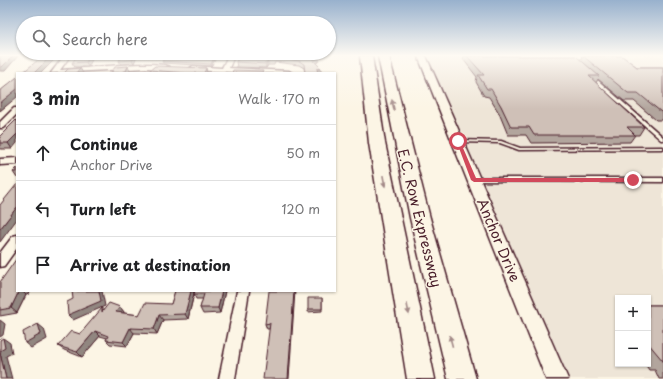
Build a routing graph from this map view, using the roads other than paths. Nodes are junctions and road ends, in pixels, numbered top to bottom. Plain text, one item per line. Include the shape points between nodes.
1 (368, 74) edge
2 (387, 74) edge
3 (429, 74) edge
4 (592, 77) edge
5 (16, 111) edge
6 (0, 126) edge
7 (663, 139) edge
8 (458, 141) junction
9 (663, 148) edge
10 (16, 161) edge
11 (0, 162) edge
12 (474, 180) junction
13 (663, 180) edge
14 (16, 240) edge
15 (0, 262) edge
16 (243, 292) edge
17 (227, 379) edge
18 (421, 379) edge
19 (462, 379) edge
20 (557, 379) edge

1 -> 18 highway, E.C. Row Expressway via 377,143
19 -> 2 highway, E.C. Row Expressway via 433,274
3 - 8 street, Anchor Drive
4 - 7 lane
5 - 6 street
8 - 9 lane via 501,142 519,149
8 - 12 street, Anchor Drive
10 - 11 street
12 - 13 lane
12 - 20 street, Anchor Drive
14 - 15 street
16 - 17 street

